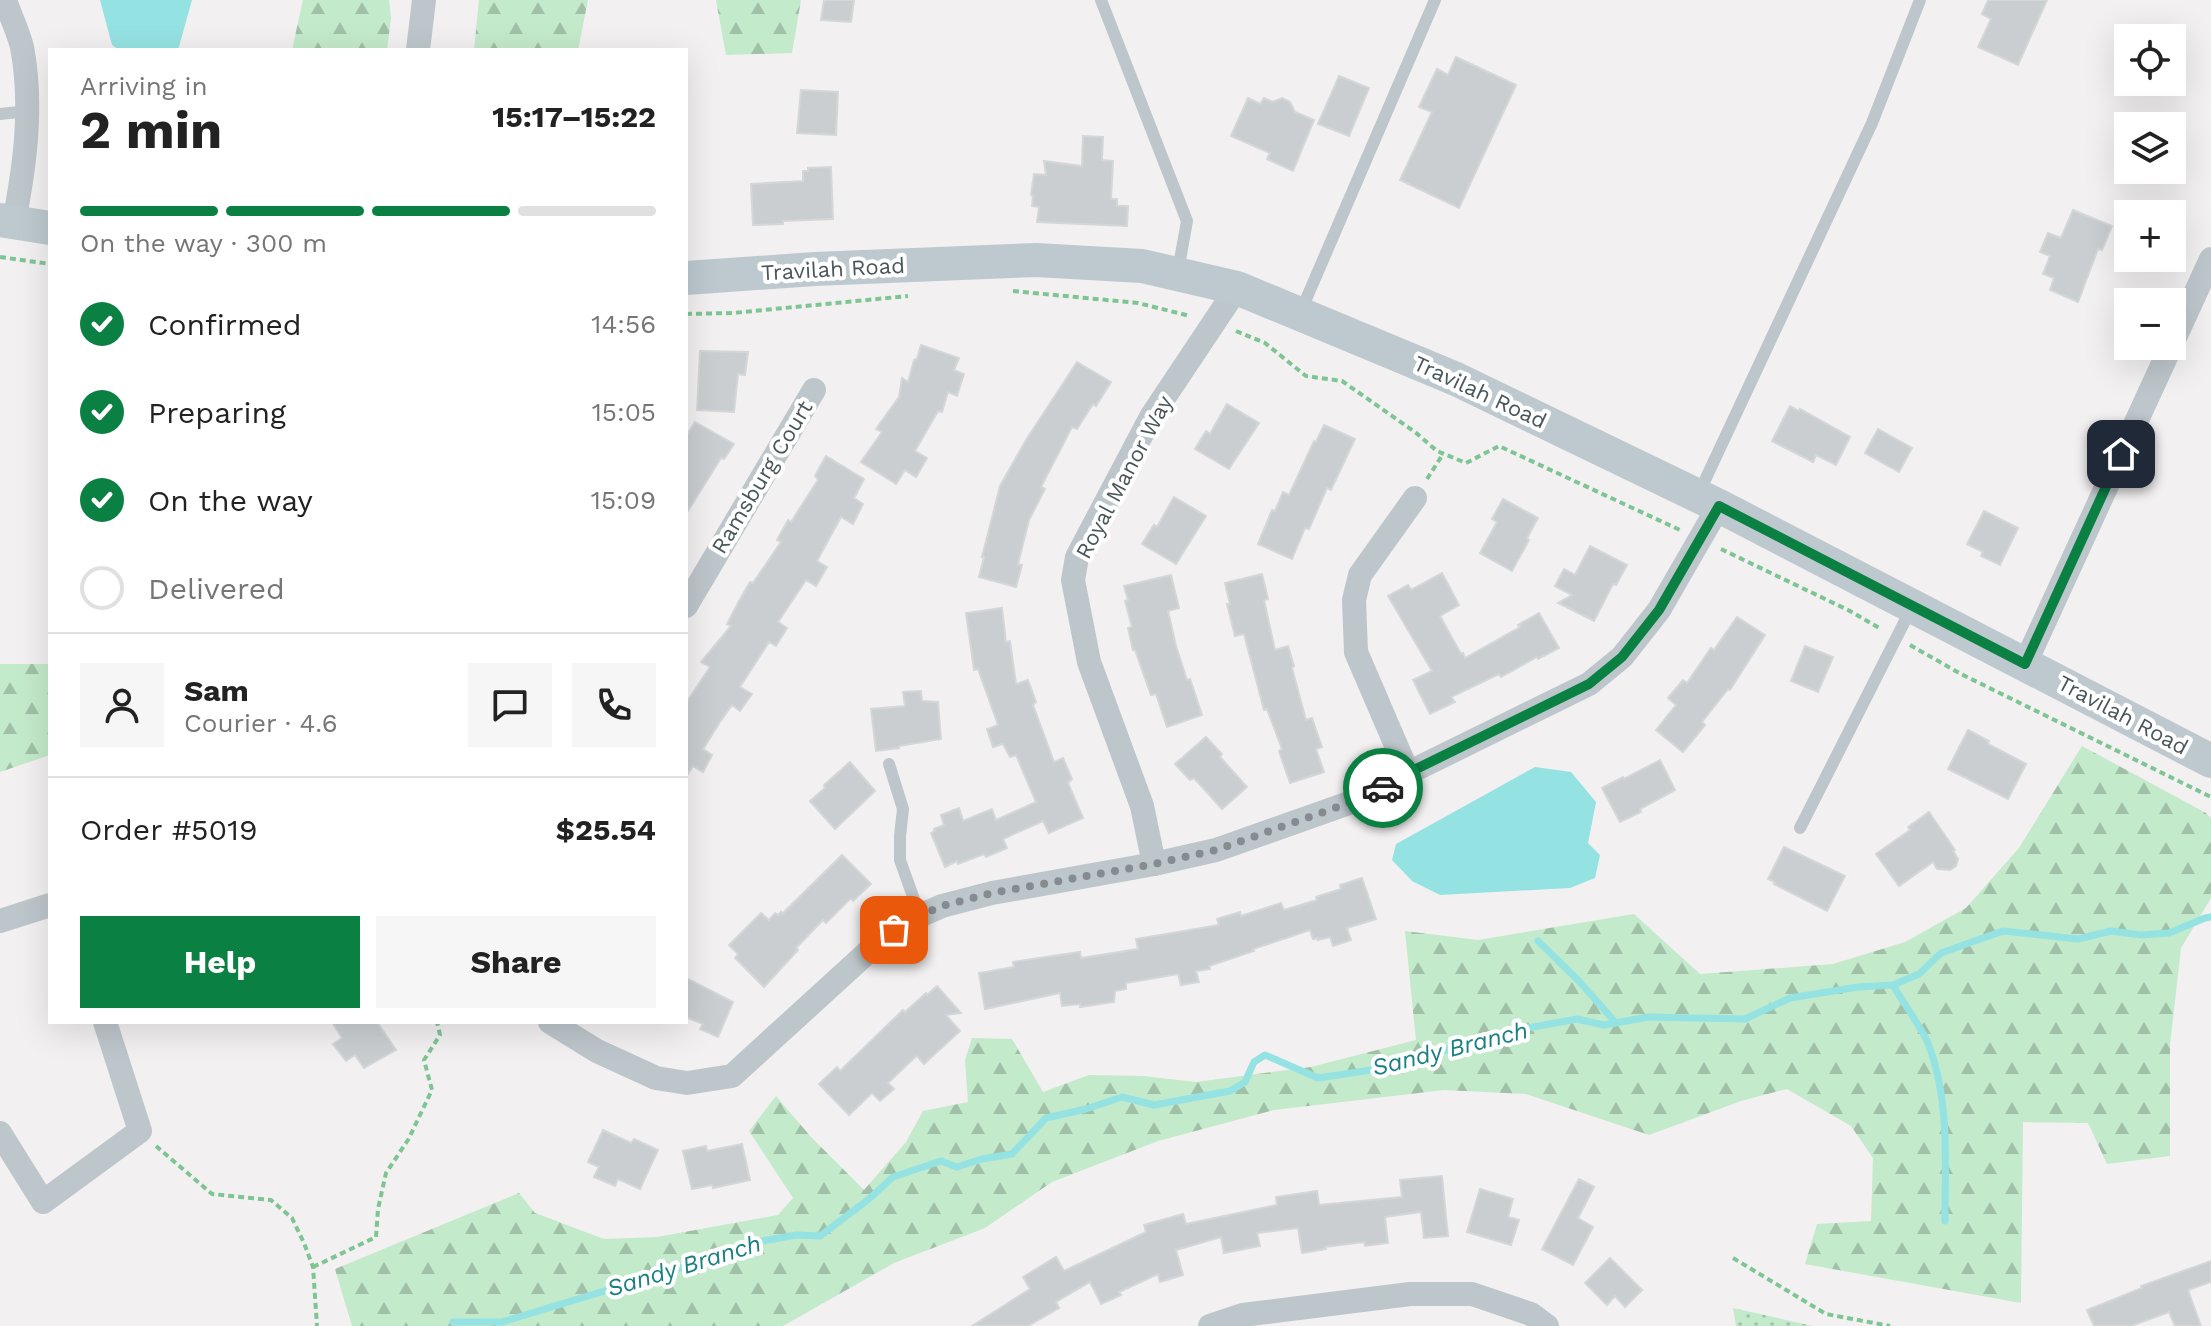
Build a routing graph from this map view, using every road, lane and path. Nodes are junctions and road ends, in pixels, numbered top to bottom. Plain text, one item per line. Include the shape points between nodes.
1 (5, 0) edge
2 (424, 0) edge
3 (1101, 0) edge
4 (1435, 0) edge
5 (1920, 0) edge
6 (418, 48) edge
7 (28, 111) junction
8 (0, 114) edge
9 (7, 221) edge
10 (48, 228) edge
11 (0, 257) edge
12 (2211, 259) edge
13 (48, 264) edge
14 (1177, 274) junction
15 (688, 278) edge
16 (1237, 288) junction
17 (1000, 290) dead end
18 (922, 294) dead end
19 (688, 314) edge
20 (1300, 314) junction
21 (2186, 314) edge
22 (1215, 322) junction
23 (2165, 360) edge
24 (814, 390) dead end
25 (1443, 454) junction
26 (1415, 498) joint
27 (1708, 501) junction
28 (1700, 539) junction
29 (688, 603) edge
30 (1912, 606) junction
31 (1896, 637) junction
32 (2025, 664) junction
33 (2211, 761) edge
34 (889, 764) dead end
35 (1408, 773) junction
36 (2211, 797) edge
37 (1800, 828) dead end
38 (1154, 864) junction
39 (48, 906) edge
40 (920, 916) junction
41 (0, 921) edge
42 (106, 1024) edge
43 (437, 1024) edge
44 (553, 1024) edge
45 (140, 1131) junction
46 (0, 1133) edge
47 (1733, 1258) dead end
48 (313, 1267) junction
49 (317, 1326) edge
50 (1210, 1326) edge
51 (1547, 1326) edge
52 (1890, 1326) edge

1 - 7 street via 21,46
2 - 6 street
3 - 14 lane via 1187,221
4 - 20 lane
5 - 27 lane
7 - 8 lane
7 - 9 street via 24,170
9 - 10 main road
11 - 13 path
12 - 21 street
14 - 15 main road, Travilah Road via 1142,266 1036,260
14 - 16 main road, Travilah Road
16 - 20 main road, Travilah Road
16 - 22 street, Royal Manor Way
17 - 22 path via 1138,303
18 - 19 path
20 - 27 main road, Travilah Road via 1456,379
22 - 25 path via 1265,343 1306,376 1342,381
22 - 38 street, Royal Manor Way via 1151,417 1077,557 1073,580 1089,662 1142,806
23 - 32 street
24 - 29 street, Ramsburg Court
25 - 26 path
25 - 28 path via 1466,463 1499,446
26 - 35 street via 1360,575 1354,600 1356,652
27 - 28 street
27 - 30 main road, Travilah Road
28 - 31 path
28 - 35 street via 1659,610 1622,657 1589,684
30 - 31 lane
30 - 32 main road, Travilah Road
31 - 36 path
31 - 37 lane
32 - 33 main road, Travilah Road
34 - 40 lane via 903,809 900,860
35 - 38 street via 1366,797 1216,850
38 - 40 street via 992,893
39 - 41 street
40 - 44 street via 881,940 732,1076 687,1083 656,1078
42 - 45 street
43 - 48 path via 440,1035 424,1060 432,1090 386,1173 376,1237
45 - 46 street via 43,1202
45 - 48 path via 212,1194 271,1200 292,1218
47 - 52 path via 1826,1314
48 - 49 path
50 - 51 street via 1243,1315 1410,1294 1472,1294 1531,1314

